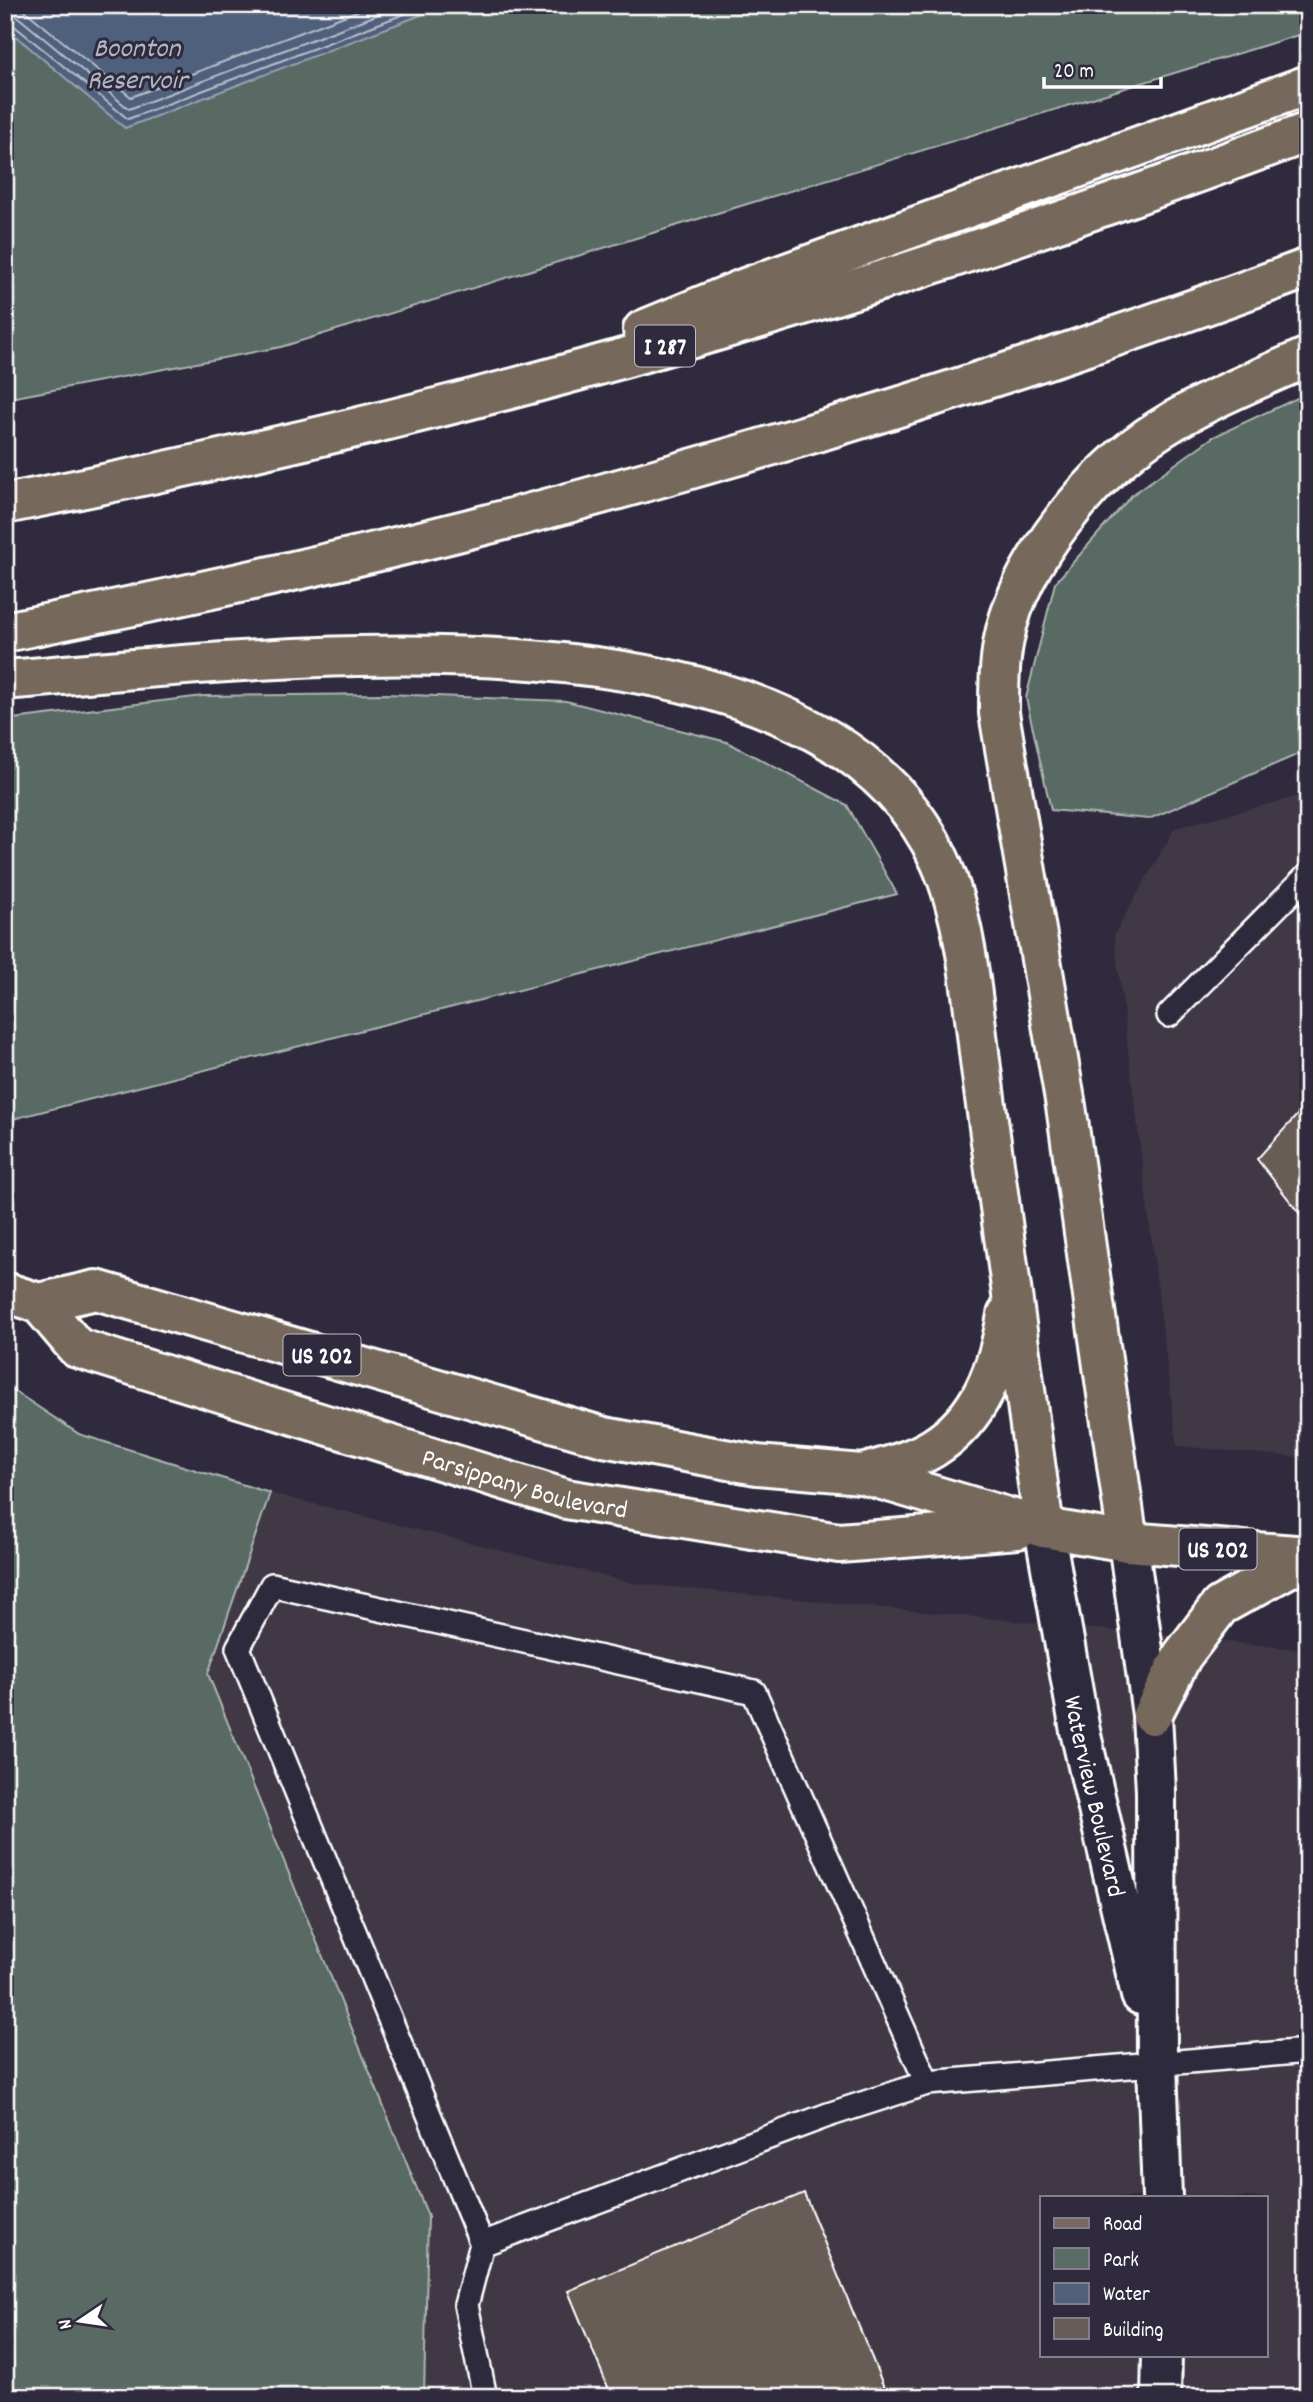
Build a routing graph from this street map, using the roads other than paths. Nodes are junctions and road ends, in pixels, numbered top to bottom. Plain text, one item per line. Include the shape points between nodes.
1 (1308, 85) edge
2 (1308, 132) edge
3 (1308, 268) edge
4 (1308, 357) edge
5 (482, 396) junction
6 (5, 504) edge
7 (5, 632) edge
8 (5, 680) edge
9 (1308, 875) edge
10 (1169, 1015) dead end
11 (1012, 1289) junction
12 (22, 1298) edge
13 (862, 1474) junction
14 (1044, 1528) junction
15 (1128, 1542) junction
16 (1308, 1556) edge
17 (1152, 1715) junction
18 (1308, 2051) edge
19 (1157, 2063) junction
20 (927, 2083) junction
21 (1163, 2196) edge
22 (482, 2244) junction
23 (1162, 2356) edge
24 (485, 2397) edge
25 (1161, 2397) edge

1 - 5 main road via 745,288
2 - 5 main road, I 287 via 1169,184 828,298
3 - 7 main road via 1035,364 689,470 334,562
4 - 15 main road via 1198,407 1157,431 1089,488 1058,526 1018,598 1000,661 999,713 1066,1106
5 - 6 main road, I 287 via 305,440
8 - 11 main road via 361,656 534,660 590,665 694,685 743,699 828,739 895,793 940,859 953,893
9 - 10 lane
11 - 13 main road via 994,1372 960,1428 932,1448
11 - 14 main road
12 - 13 main road, Parsippany Boulevard / US 202 via 96,1290 604,1437 757,1465
12 - 14 main road, Parsippany Boulevard / US 202 via 76,1348 566,1499 839,1543
13 - 14 main road, Parsippany Boulevard / US 202
14 - 15 main road, Parsippany Boulevard / US 202
14 - 19 street, Waterview Boulevard via 1080,1731
15 - 16 main road, Parsippany Boulevard / US 202
15 - 17 street, Waterview Boulevard
16 - 17 main road via 1220,1606 1182,1656
17 - 19 street, Waterview Boulevard
18 - 19 lane
19 - 20 lane
19 - 21 street, Waterview Boulevard
20 - 22 lane via 828,2115
20 - 22 lane via 754,1692 272,1585 238,1648
22 - 24 lane via 466,2305
23 - 25 street

